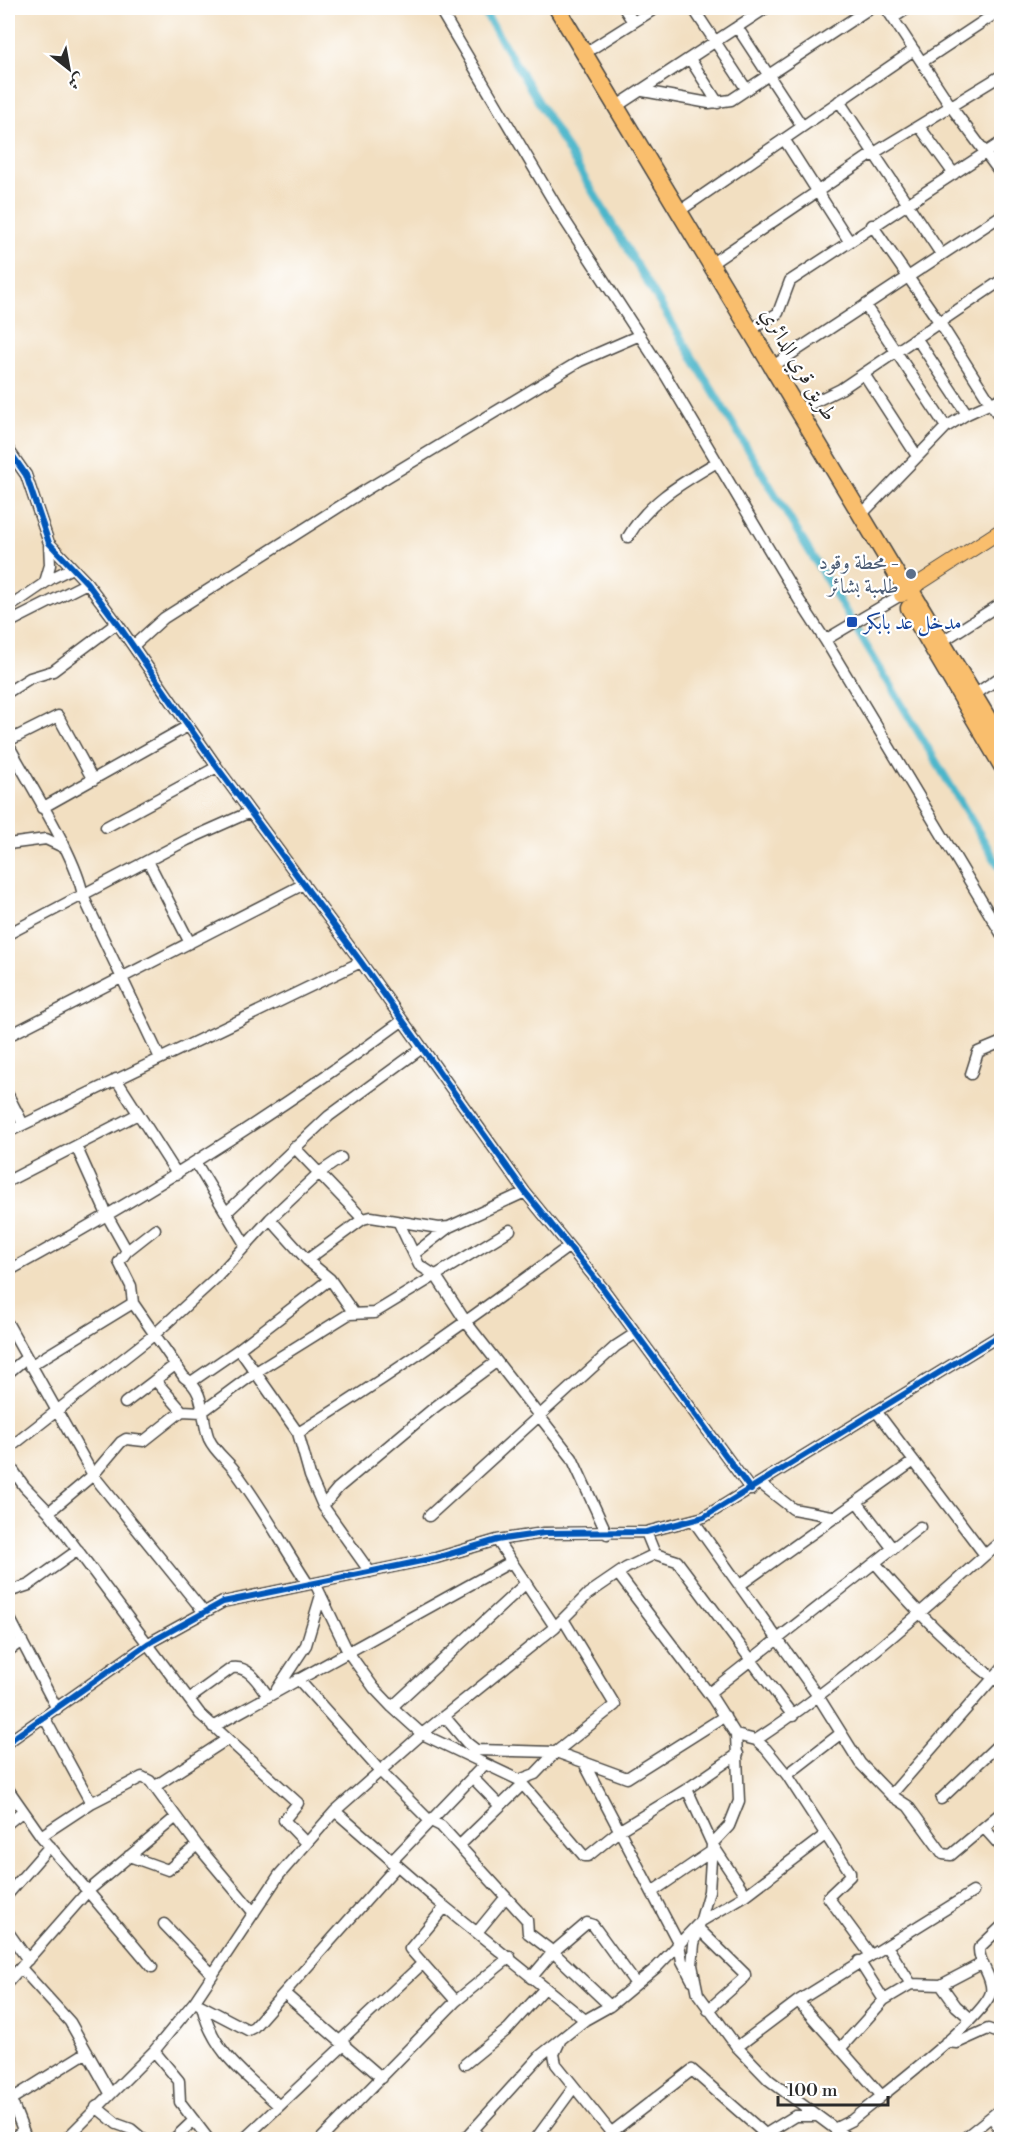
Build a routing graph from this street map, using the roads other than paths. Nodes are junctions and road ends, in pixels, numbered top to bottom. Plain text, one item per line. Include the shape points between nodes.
1 (439, 8) edge
2 (557, 8) edge
3 (624, 8) edge
4 (656, 8) edge
5 (693, 8) edge
6 (766, 8) edge
7 (870, 8) edge
8 (886, 8) edge
9 (908, 8) edge
10 (1002, 9) edge
11 (893, 18) junction
12 (633, 22) junction
13 (737, 27) junction
14 (715, 42) junction
15 (914, 50) junction
16 (585, 53) junction
17 (690, 59) junction
18 (922, 62) junction
19 (769, 75) junction
20 (1002, 75) edge
21 (747, 90) junction
22 (643, 91) junction
23 (839, 101) junction
24 (718, 103) junction
25 (617, 106) junction
26 (952, 108) junction
27 (802, 126) junction
28 (919, 126) junction
29 (784, 139) junction
30 (1002, 142) edge
31 (874, 153) junction
32 (986, 153) junction
33 (954, 174) junction
34 (1002, 176) edge
35 (818, 190) junction
36 (908, 203) junction
37 (681, 210) junction
38 (1002, 214) edge
39 (872, 225) junction
40 (849, 241) junction
41 (941, 254) junction
42 (712, 263) junction
43 (907, 277) junction
44 (1002, 280) edge
45 (865, 306) junction
46 (940, 323) junction
47 (752, 329) junction
48 (640, 335) junction
49 (917, 339) junction
50 (895, 353) junction
51 (773, 366) junction
52 (864, 374) junction
53 (1002, 398) edge
54 (990, 403) junction
55 (800, 409) junction
56 (967, 414) junction
57 (1002, 421) edge
58 (946, 428) junction
59 (8, 449) edge
60 (917, 456) junction
61 (717, 462) junction
62 (862, 514) junction
63 (1002, 530) edge
64 (628, 537) dead end
65 (49, 543) junction
66 (72, 568) junction
67 (45, 583) junction
68 (87, 583) junction
69 (905, 590) junction
70 (1002, 603) edge
71 (8, 608) edge
72 (8, 623) edge
73 (117, 623) junction
74 (825, 640) junction
75 (941, 642) junction
76 (133, 646) junction
77 (1002, 676) edge
78 (8, 692) edge
79 (974, 695) junction
80 (995, 720) edge
81 (188, 726) junction
82 (1002, 742) edge
83 (8, 743) edge
84 (1002, 766) edge
85 (217, 767) junction
86 (93, 780) junction
87 (42, 808) junction
88 (250, 812) junction
89 (106, 827) dead end
90 (8, 844) edge
91 (63, 847) junction
92 (147, 861) junction
93 (304, 884) junction
94 (83, 896) junction
95 (8, 933) edge
96 (1002, 935) edge
97 (190, 943) junction
98 (361, 962) junction
99 (122, 978) junction
100 (402, 1021) junction
101 (8, 1036) edge
102 (1002, 1042) edge
103 (422, 1048) junction
104 (160, 1058) junction
105 (971, 1074) dead end
106 (116, 1079) junction
107 (8, 1095) edge
108 (138, 1114) junction
109 (22, 1125) junction
110 (8, 1132) edge
111 (76, 1146) junction
112 (294, 1147) junction
113 (342, 1158) dead end
114 (196, 1163) junction
115 (319, 1173) junction
116 (177, 1174) junction
117 (8, 1181) edge
118 (525, 1192) junction
119 (227, 1212) junction
120 (108, 1217) junction
121 (270, 1219) junction
122 (363, 1219) junction
123 (399, 1223) junction
124 (449, 1227) junction
125 (155, 1229) dead end
126 (510, 1230) dead end
127 (246, 1246) junction
128 (568, 1247) junction
129 (127, 1251) junction
130 (414, 1254) junction
131 (307, 1260) junction
132 (8, 1271) edge
133 (436, 1276) junction
134 (330, 1279) junction
135 (133, 1303) junction
136 (353, 1312) junction
137 (466, 1322) junction
138 (8, 1324) edge
139 (636, 1333) junction
140 (1002, 1334) edge
141 (155, 1335) junction
142 (239, 1348) junction
143 (28, 1362) junction
144 (496, 1362) junction
145 (175, 1365) junction
146 (256, 1372) junction
147 (8, 1373) edge
148 (155, 1380) junction
149 (191, 1382) junction
150 (125, 1403) dead end
151 (55, 1410) junction
152 (182, 1411) junction
153 (876, 1411) junction
154 (202, 1412) junction
155 (540, 1415) junction
156 (298, 1433) junction
157 (8, 1449) edge
158 (914, 1461) junction
159 (8, 1463) edge
160 (93, 1476) junction
161 (756, 1487) junction
162 (857, 1502) junction
163 (323, 1506) junction
164 (49, 1512) junction
165 (429, 1516) dead end
166 (837, 1517) junction
167 (693, 1520) junction
168 (920, 1527) dead end
169 (646, 1532) junction
170 (607, 1534) junction
171 (497, 1540) junction
172 (1002, 1540) edge
173 (893, 1549) junction
174 (78, 1550) junction
175 (655, 1554) junction
176 (985, 1555) junction
177 (511, 1562) junction
178 (876, 1564) junction
179 (370, 1572) junction
180 (618, 1574) junction
181 (526, 1583) junction
182 (311, 1584) junction
183 (740, 1586) junction
184 (8, 1592) edge
185 (321, 1595) junction
186 (203, 1611) junction
187 (919, 1614) junction
188 (8, 1615) edge
189 (559, 1623) junction
190 (778, 1640) junction
191 (22, 1641) junction
192 (148, 1643) junction
193 (8, 1651) edge
194 (348, 1652) junction
195 (751, 1660) junction
196 (1002, 1668) edge
197 (298, 1680) junction
198 (997, 1681) edge
199 (709, 1693) junction
200 (272, 1694) junction
201 (818, 1696) junction
202 (189, 1699) junction
203 (392, 1707) junction
204 (57, 1709) junction
205 (444, 1716) junction
206 (725, 1716) junction
207 (793, 1716) junction
208 (44, 1717) junction
209 (213, 1727) junction
210 (422, 1734) junction
211 (840, 1734) junction
212 (736, 1735) junction
213 (226, 1740) junction
214 (756, 1740) junction
215 (1002, 1741) edge
216 (8, 1742) edge
217 (556, 1752) junction
218 (738, 1754) junction
219 (584, 1763) junction
220 (484, 1765) junction
221 (381, 1772) junction
222 (787, 1775) junction
223 (472, 1777) junction
224 (521, 1782) junction
225 (154, 1787) junction
226 (8, 1789) edge
227 (687, 1790) junction
228 (891, 1795) junction
229 (941, 1799) dead end
230 (91, 1803) junction
231 (500, 1806) junction
232 (23, 1811) junction
233 (335, 1811) junction
234 (1002, 1812) edge
235 (176, 1816) junction
236 (429, 1820) junction
237 (8, 1823) edge
238 (985, 1829) junction
239 (620, 1830) junction
240 (825, 1835) junction
241 (41, 1836) junction
242 (306, 1843) junction
243 (197, 1845) junction
244 (460, 1845) junction
245 (50, 1846) junction
246 (712, 1848) junction
247 (1002, 1848) edge
248 (129, 1856) junction
249 (394, 1864) junction
250 (88, 1891) junction
251 (652, 1892) junction
252 (973, 1892) dead end
253 (8, 1894) edge
254 (746, 1894) junction
255 (506, 1898) junction
256 (445, 1907) junction
257 (254, 1913) junction
258 (164, 1924) dead end
259 (700, 1926) junction
260 (1002, 1926) edge
261 (478, 1931) junction
262 (8, 1932) edge
263 (679, 1944) junction
264 (887, 1946) junction
265 (553, 1952) junction
266 (870, 1954) junction
267 (510, 1957) junction
268 (859, 1961) junction
269 (24, 1964) junction
270 (423, 1964) junction
271 (981, 1964) junction
272 (152, 1967) dead end
273 (212, 1974) junction
274 (531, 1978) junction
275 (8, 1982) edge
276 (694, 1982) junction
277 (636, 1984) junction
278 (911, 1984) junction
279 (941, 1985) junction
280 (544, 1989) junction
281 (284, 1993) junction
282 (884, 2000) junction
283 (456, 2001) junction
284 (798, 2001) junction
285 (199, 2004) junction
286 (610, 2006) junction
287 (708, 2010) junction
288 (971, 2019) junction
289 (585, 2020) junction
290 (1002, 2034) edge
291 (561, 2039) junction
292 (343, 2042) junction
293 (946, 2042) junction
294 (737, 2047) junction
295 (840, 2049) junction
296 (154, 2051) junction
297 (87, 2052) junction
298 (465, 2064) dead end
299 (382, 2078) junction
300 (574, 2087) junction
301 (110, 2093) junction
302 (880, 2095) junction
303 (9, 2096) edge
304 (279, 2106) junction
305 (96, 2107) junction
306 (1002, 2108) edge
307 (816, 2116) junction
308 (992, 2116) junction
309 (194, 2120) junction
310 (836, 2128) junction
311 (474, 2130) junction
312 (1002, 2133) edge
313 (25, 2135) edge
314 (615, 2136) edge
315 (761, 2136) edge
316 (327, 2137) edge
317 (11, 2139) edge
318 (65, 2139) edge
319 (144, 2139) edge
320 (173, 2139) edge
321 (209, 2139) edge
322 (243, 2139) edge
323 (464, 2139) edge
324 (483, 2139) edge
325 (535, 2139) edge
326 (850, 2139) edge
327 (962, 2139) edge

1 - 48 street via 564,219
2 - 16 highway, طريق قري الدائري
3 - 12 street
4 - 12 street
5 - 14 street
6 - 13 street
7 - 19 street
8 - 11 street
9 - 11 street
10 - 18 street
11 - 15 street
12 - 16 street
13 - 14 street
13 - 19 street
14 - 17 street
14 - 21 street
15 - 18 street
15 - 23 street
16 - 25 highway, طريق قري الدائري
17 - 22 street
17 - 24 street
18 - 26 street
19 - 21 street
19 - 27 street
20 - 26 street
21 - 24 street
22 - 24 street
22 - 25 street
23 - 27 street
23 - 31 street
25 - 37 highway, طريق قري الدائري
26 - 28 street
26 - 32 street
27 - 29 street
28 - 31 street
28 - 33 street
29 - 35 street
29 - 37 street
30 - 32 street
31 - 35 street
31 - 36 street
32 - 33 street
32 - 34 street
33 - 36 street
35 - 40 street
35 - 42 street
36 - 39 street
36 - 41 street
37 - 42 highway, طريق قري الدائري
38 - 41 street
39 - 40 street
39 - 43 street
40 - 47 street via 790,281 778,313
41 - 43 street
42 - 47 highway, طريق قري الدائري
43 - 45 street
43 - 46 street
44 - 46 street
45 - 50 street
45 - 51 street
46 - 49 street
46 - 54 street
47 - 51 highway, طريق قري الدائري
48 - 61 street
48 - 76 street via 580,361 364,491 164,618
49 - 50 street
49 - 56 street
50 - 52 street
50 - 58 street
51 - 55 highway, طريق قري الدائري
52 - 55 street
52 - 60 street
53 - 54 street
54 - 56 street
54 - 57 street
55 - 62 highway, طريق قري الدائري
56 - 58 street
58 - 60 street
59 - 65 street via 26,475
60 - 62 street
61 - 64 street via 654,504
61 - 74 street
62 - 69 highway, طريق قري الدائري
63 - 69 main road
65 - 66 street
65 - 67 street via 50,565
66 - 67 street
66 - 68 street
67 - 71 street
68 - 72 street
68 - 73 street
69 - 74 street
69 - 75 highway, طريق قري الدائري
69 - 84 highway
70 - 75 street
73 - 76 street
73 - 78 street via 53,671 30,678
74 - 96 street
75 - 79 highway, طريق قري الدائري
76 - 81 street
77 - 79 street
79 - 80 highway, طريق قري الدائري
80 - 82 highway, طريق قري الدائري
81 - 85 street
81 - 86 street
83 - 86 street via 58,716
83 - 87 street
85 - 88 street
85 - 89 street
86 - 87 street
87 - 91 street
88 - 92 street
88 - 93 street
90 - 91 street via 46,839
91 - 94 street
92 - 94 street
92 - 97 street
93 - 97 street
93 - 98 street
94 - 95 street
94 - 99 street
97 - 99 street
98 - 100 street
98 - 104 street
99 - 101 street
99 - 104 street
100 - 103 street
100 - 114 street via 316,1084
102 - 105 street via 978,1052
103 - 112 street via 329,1116
103 - 118 street
104 - 106 street
106 - 108 street
106 - 109 street
107 - 109 street
108 - 111 street
108 - 116 street
109 - 110 street
111 - 117 street
111 - 120 street
112 - 115 street
112 - 119 street
113 - 115 street
114 - 116 street
114 - 119 street
115 - 121 street
115 - 122 street
116 - 120 street
118 - 124 street
118 - 128 street
119 - 127 street
120 - 129 street
120 - 132 street
121 - 127 street
121 - 131 street
122 - 123 street via 379,1216
122 - 131 street
123 - 124 street
123 - 130 street
124 - 130 street
125 - 129 street
126 - 133 street
127 - 141 street
128 - 137 street
128 - 139 street
129 - 135 street via 119,1262 131,1286
130 - 133 street via 426,1271
131 - 134 street
133 - 136 street via 374,1313
133 - 137 street
134 - 136 street
134 - 142 street
135 - 141 street
135 - 143 street
136 - 146 street
137 - 144 street
137 - 156 street
138 - 143 street
139 - 155 street via 616,1346
139 - 161 street
140 - 153 street
141 - 145 street
141 - 151 street
142 - 146 street
142 - 149 street
143 - 147 street
143 - 151 street
144 - 155 street
144 - 163 street via 435,1407 338,1488
145 - 148 street
145 - 149 street
146 - 154 street
146 - 156 street
148 - 150 street
148 - 152 street
149 - 154 street via 201,1396
151 - 157 street
151 - 160 street
152 - 154 street
152 - 160 street via 144,1441 121,1442
153 - 158 street
153 - 161 street
154 - 182 street via 215,1450 236,1471
155 - 165 street
155 - 170 street via 572,1458
156 - 163 street
158 - 162 street
158 - 176 street
159 - 164 street
160 - 164 street
160 - 186 street
161 - 166 street via 793,1509
161 - 167 street
162 - 166 street
162 - 173 street
163 - 179 street
164 - 174 street
166 - 183 street
167 - 169 street
167 - 183 street
168 - 173 street
169 - 170 street
169 - 175 street
170 - 171 street via 544,1533
171 - 177 street
171 - 179 street
172 - 176 street
173 - 178 street
174 - 184 street via 28,1585
174 - 192 street
175 - 180 street
175 - 195 street via 677,1561
176 - 187 street
177 - 181 street
177 - 194 street
178 - 187 street
178 - 190 street
179 - 182 street
180 - 189 street via 588,1594
180 - 199 street
181 - 189 street
181 - 203 street
182 - 185 street
182 - 186 street via 223,1602
183 - 190 street
185 - 194 street
185 - 200 street via 306,1645
186 - 192 street
187 - 198 street
187 - 201 street
188 - 191 street
189 - 205 street
189 - 217 street via 615,1705
190 - 195 street
190 - 201 street
191 - 193 street
191 - 204 street
192 - 202 street
192 - 204 street
194 - 197 street
194 - 203 street
195 - 199 street
195 - 207 street
196 - 198 street
197 - 200 street
197 - 221 street
198 - 228 street
199 - 206 street
200 - 202 street via 245,1668 239,1667
200 - 209 street
201 - 207 street
201 - 211 street
202 - 209 street
203 - 210 street
204 - 208 street
205 - 210 street
205 - 217 street via 476,1750
206 - 212 street
206 - 219 street via 628,1778
207 - 214 street
208 - 216 street
208 - 230 street
209 - 213 street
210 - 220 street
210 - 221 street
211 - 222 street
211 - 228 street via 865,1770
212 - 214 street
212 - 218 street
213 - 225 street
213 - 242 street via 298,1803 284,1820
214 - 222 street
215 - 229 street
217 - 219 street
217 - 224 street via 535,1774
218 - 227 street
218 - 246 street via 738,1807
219 - 239 street
220 - 223 street
220 - 224 street
221 - 233 street
221 - 236 street
222 - 240 street
223 - 231 street
223 - 236 street
224 - 231 street
224 - 239 street via 584,1856
225 - 230 street via 138,1777
225 - 235 street
226 - 232 street
227 - 239 street
227 - 246 street
228 - 238 street via 908,1806 947,1856
230 - 241 street
231 - 244 street
232 - 237 street
232 - 241 street
233 - 242 street
233 - 249 street
234 - 238 street
235 - 243 street
235 - 248 street
236 - 244 street
236 - 249 street
238 - 247 street
239 - 251 street
240 - 254 street
240 - 266 street via 851,1874 828,1897
241 - 245 street
242 - 257 street
243 - 248 street via 168,1870
243 - 257 street
244 - 255 street
245 - 250 street
245 - 253 street
246 - 251 street
246 - 254 street
246 - 259 street via 709,1891
248 - 250 street
249 - 256 street
249 - 281 street
250 - 269 street
250 - 272 street
251 - 263 street
252 - 264 street
254 - 259 street
255 - 261 street
255 - 265 street via 527,1920 528,1933
256 - 261 street
256 - 270 street via 410,1947
257 - 273 street
258 - 273 street
259 - 263 street
259 - 276 street via 694,1944
259 - 287 street via 745,1974
260 - 271 street via 979,1948
261 - 267 street
262 - 269 street
263 - 276 street via 682,1961
263 - 277 street
264 - 266 street
264 - 278 street
265 - 274 street
265 - 277 street via 587,1923
265 - 286 street
266 - 268 street
267 - 274 street
267 - 283 street
268 - 282 street
268 - 284 street
269 - 275 street
269 - 297 street via 62,2011
270 - 283 street
270 - 292 street
271 - 279 street
271 - 288 street via 991,1994
273 - 285 street
274 - 280 street
276 - 287 street
277 - 286 street
278 - 279 street
278 - 282 street
279 - 288 street
280 - 289 street
280 - 298 street via 507,2029
281 - 285 street via 248,2030
281 - 292 street
282 - 295 street
283 - 299 street
284 - 294 street
284 - 295 street
285 - 296 street
285 - 304 street via 225,2057
286 - 289 street
287 - 294 street
288 - 293 street
289 - 291 street
290 - 293 street via 988,2029 957,2043
291 - 300 street via 554,2059
291 - 311 street via 530,2066
292 - 299 street
292 - 304 street
293 - 302 street
294 - 307 street via 769,2080
295 - 302 street
296 - 301 street
296 - 309 street via 179,2081 180,2102
297 - 301 street
297 - 303 street
299 - 316 street
300 - 314 street
300 - 325 street
301 - 305 street
302 - 310 street via 852,2120
303 - 313 street
304 - 322 street
305 - 318 street
305 - 319 street
306 - 308 street
307 - 310 street
307 - 315 street via 795,2116
308 - 312 street
308 - 327 street
309 - 320 street
309 - 321 street
310 - 326 street
311 - 323 street
311 - 324 street
313 - 317 street
314 - 315 street via 692,2070

